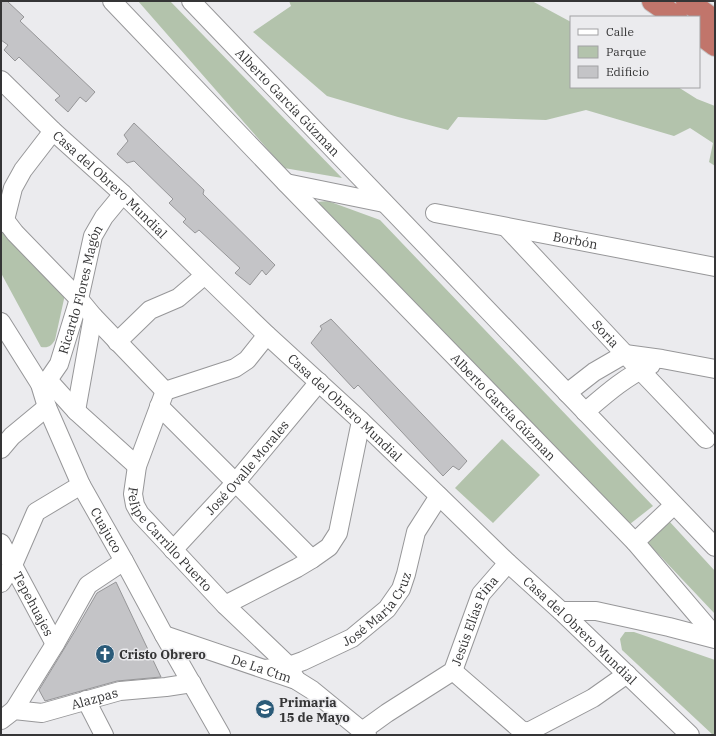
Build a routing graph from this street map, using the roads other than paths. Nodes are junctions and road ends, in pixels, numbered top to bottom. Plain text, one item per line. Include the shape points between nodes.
1 (112, 1) edge
2 (191, 1) edge
3 (653, 1) edge
4 (687, 1) edge
5 (675, 16) edge
6 (715, 21) edge
7 (700, 35) edge
8 (715, 45) edge
9 (1, 80) edge
10 (53, 130) junction
11 (286, 184) junction
12 (123, 194) junction
13 (384, 203) junction
14 (435, 213) dead end
15 (3, 222) edge
16 (506, 227) junction
17 (715, 267) edge
18 (205, 275) junction
19 (78, 299) junction
20 (93, 316) junction
21 (2, 327) edge
22 (268, 334) junction
23 (117, 342) junction
24 (626, 354) junction
25 (662, 359) junction
26 (715, 369) edge
27 (640, 370) junction
28 (44, 382) junction
29 (319, 382) junction
30 (566, 393) junction
31 (162, 399) junction
32 (47, 407) junction
33 (76, 411) junction
34 (585, 412) junction
35 (361, 421) junction
36 (706, 439) dead end
37 (1, 449) edge
38 (136, 466) junction
39 (236, 482) junction
40 (81, 485) junction
41 (439, 496) junction
42 (674, 505) junction
43 (1, 542) edge
44 (634, 542) junction
45 (715, 547) edge
46 (173, 550) junction
47 (312, 559) junction
48 (124, 561) junction
49 (508, 563) junction
50 (13, 564) junction
51 (1, 583) edge
52 (225, 605) junction
53 (561, 611) junction
54 (164, 635) junction
55 (715, 636) edge
56 (715, 639) edge
57 (55, 644) junction
58 (453, 671) junction
59 (292, 673) junction
60 (627, 674) junction
61 (192, 683) junction
62 (86, 700) junction
63 (8, 715) edge
64 (364, 733) edge
65 (524, 733) edge
66 (687, 734) edge
67 (104, 735) edge
68 (221, 735) edge

1 - 11 street, Alberto García Gúzman
2 - 13 street, Alberto García Gúzman
3 - 5 highway
4 - 6 highway
7 - 8 highway
9 - 10 street, Casa del Obrero Mundial
10 - 12 street, Casa del Obrero Mundial
10 - 15 street via 13,188
11 - 13 street
11 - 44 street, Alberto García Gúzman
12 - 18 street, Casa del Obrero Mundial
12 - 19 street, Ricardo Flores Magón via 104,216 93,236
13 - 30 street, Alberto García Gúzman
14 - 16 street, Borbón
15 - 19 street
16 - 17 street, Borbón
16 - 24 street, Soria
18 - 22 street, Casa del Obrero Mundial
18 - 23 street via 178,298 150,310
19 - 20 street
19 - 28 street, Ricardo Flores Magón via 59,364
20 - 23 street
20 - 33 street
21 - 28 street, Cuajuco
22 - 29 street, Casa del Obrero Mundial
22 - 31 street via 247,360 235,368
23 - 31 street
24 - 25 street
24 - 27 street, Soria
24 - 30 street via 594,372
25 - 26 street
25 - 27 street
27 - 34 street via 610,390
27 - 36 street, Soria
28 - 32 street, Cuajuco
28 - 33 street
29 - 35 street, Casa del Obrero Mundial
29 - 39 street, José Ovalle Morales
30 - 34 street, Alberto García Gúzman
31 - 38 street, Felipe Carrillo Puerto
31 - 39 street
32 - 37 street via 12,436
32 - 40 street, Cuajuco
33 - 38 street
34 - 42 street, Alberto García Gúzman
35 - 41 street, Casa del Obrero Mundial
35 - 47 street, Felipe Carrillo Puerto via 338,532 329,546
38 - 46 street, Felipe Carrillo Puerto via 133,494 135,504 140,514
39 - 46 street, José Ovalle Morales
39 - 47 street
40 - 48 street, Cuajuco
40 - 50 street via 36,512
41 - 49 street, Casa del Obrero Mundial
41 - 59 street, José María Cruz via 416,532 406,574 387,609 352,638 303,661
42 - 44 street
42 - 45 street, Alberto García Gúzman
43 - 50 street, Tepehuajes
44 - 55 street, Alberto García Gúzman
46 - 52 street, Felipe Carrillo Puerto
47 - 52 street, Felipe Carrillo Puerto
48 - 54 street, Cuajuco
48 - 57 street via 88,585
49 - 53 street, Casa del Obrero Mundial
49 - 58 street, Jesús Elías Piña via 481,594
50 - 51 street
50 - 57 street, Tepehuajes
52 - 59 street, Felipe Carrillo Puerto
53 - 56 street via 596,611
53 - 60 street, Casa del Obrero Mundial
54 - 59 street, De La Ctm via 265,669
54 - 61 street, Cuajuco
57 - 63 street
58 - 64 street, Jesús Elías Piña via 387,713
58 - 65 street
59 - 64 street, De La Ctm
60 - 65 street via 593,698
60 - 66 street, Casa del Obrero Mundial
61 - 62 street, Alazpas via 120,691
61 - 68 street, Cuajuco
62 - 63 street, Alazpas via 42,713
62 - 67 street

